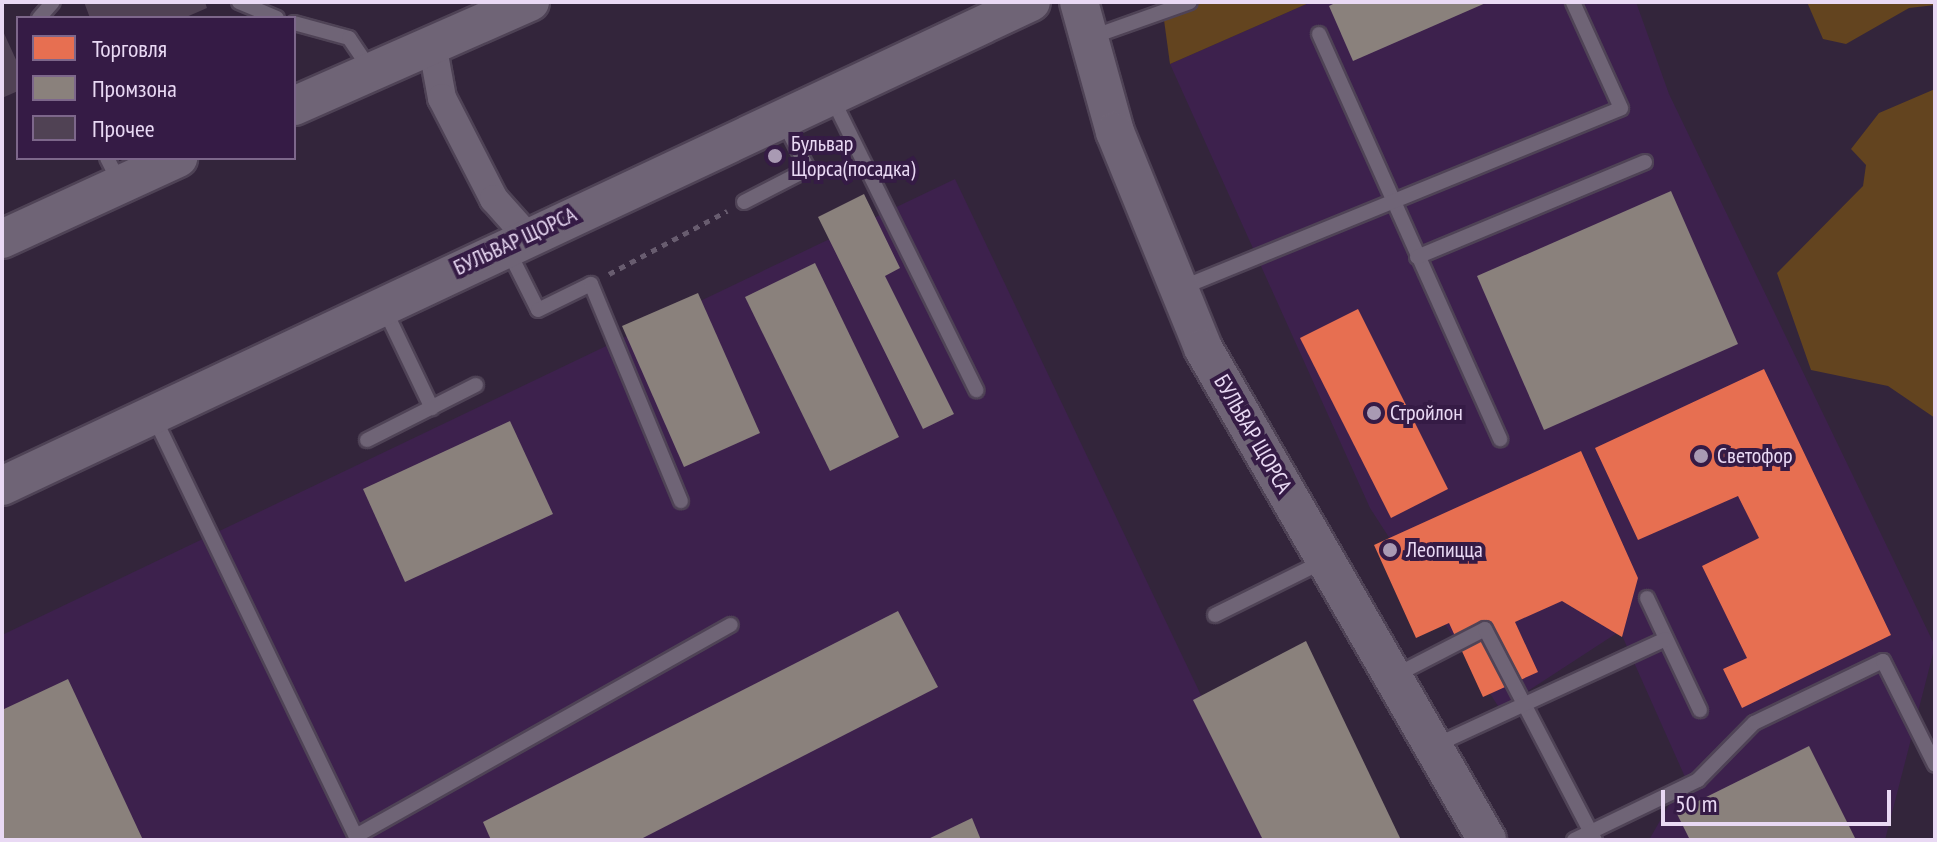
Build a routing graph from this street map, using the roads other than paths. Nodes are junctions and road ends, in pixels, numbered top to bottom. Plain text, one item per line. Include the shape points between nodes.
1 (239, 2) edge
2 (530, 2) edge
3 (1031, 2) edge
4 (1079, 2) edge
5 (1190, 2) edge
6 (1573, 2) edge
7 (272, 16) edge
8 (296, 24) edge
9 (1319, 34) dead end
10 (1089, 38) junction
11 (433, 49) junction
12 (372, 73) junction
13 (830, 94) junction
14 (296, 105) edge
15 (781, 117) junction
16 (168, 160) edge
17 (1645, 162) dead end
18 (114, 171) edge
19 (1390, 199) junction
20 (744, 202) road end
21 (2, 239) edge
22 (516, 241) junction
23 (1417, 257) junction
24 (1177, 290) junction
25 (382, 304) junction
26 (476, 385) dead end
27 (976, 390) dead end
28 (432, 408) junction
29 (154, 417) junction
30 (1500, 439) dead end
31 (367, 440) dead end
32 (2, 486) edge
33 (681, 501) dead end
34 (1326, 560) junction
35 (1647, 598) dead end
36 (1215, 615) dead end
37 (731, 625) dead end
38 (1666, 639) junction
39 (1393, 676) junction
40 (1524, 704) junction
41 (1700, 710) dead end
42 (1433, 746) junction
43 (1935, 765) edge
44 (1593, 836) edge
45 (357, 838) edge
46 (1487, 840) edge
47 (1574, 840) edge

1 - 7 lane
2 - 11 street
3 - 13 street, БУЛЬВАР ЩОРСА
4 - 10 street, БУЛЬВАР ЩОРСА
5 - 10 lane
6 - 19 lane via 1621,108
8 - 12 lane via 349,38
9 - 19 lane
10 - 24 street, БУЛЬВАР ЩОРСА via 1115,132
11 - 12 street
11 - 22 street via 442,98
12 - 14 street
13 - 15 street, БУЛЬВАР ЩОРСА
13 - 27 lane
15 - 20 lane via 808,169
15 - 22 street, БУЛЬВАР ЩОРСА
16 - 18 street
17 - 23 lane
18 - 21 street
19 - 23 lane
19 - 24 lane
22 - 25 street, БУЛЬВАР ЩОРСА
22 - 33 lane via 538,310 591,284
23 - 30 lane
24 - 34 street, БУЛЬВАР ЩОРСА via 1203,348
25 - 28 lane
25 - 29 street, БУЛЬВАР ЩОРСА
26 - 28 lane
28 - 31 lane
29 - 32 street, БУЛЬВАР ЩОРСА
29 - 45 lane
34 - 36 lane
34 - 39 street, БУЛЬВАР ЩОРСА
35 - 38 lane
37 - 45 lane
38 - 40 lane
38 - 41 lane
39 - 40 lane via 1485,629
39 - 42 street, БУЛЬВАР ЩОРСА
40 - 42 lane
40 - 44 lane
42 - 46 street, БУЛЬВАР ЩОРСА
43 - 44 lane via 1883,661 1754,723 1698,780
44 - 47 lane

